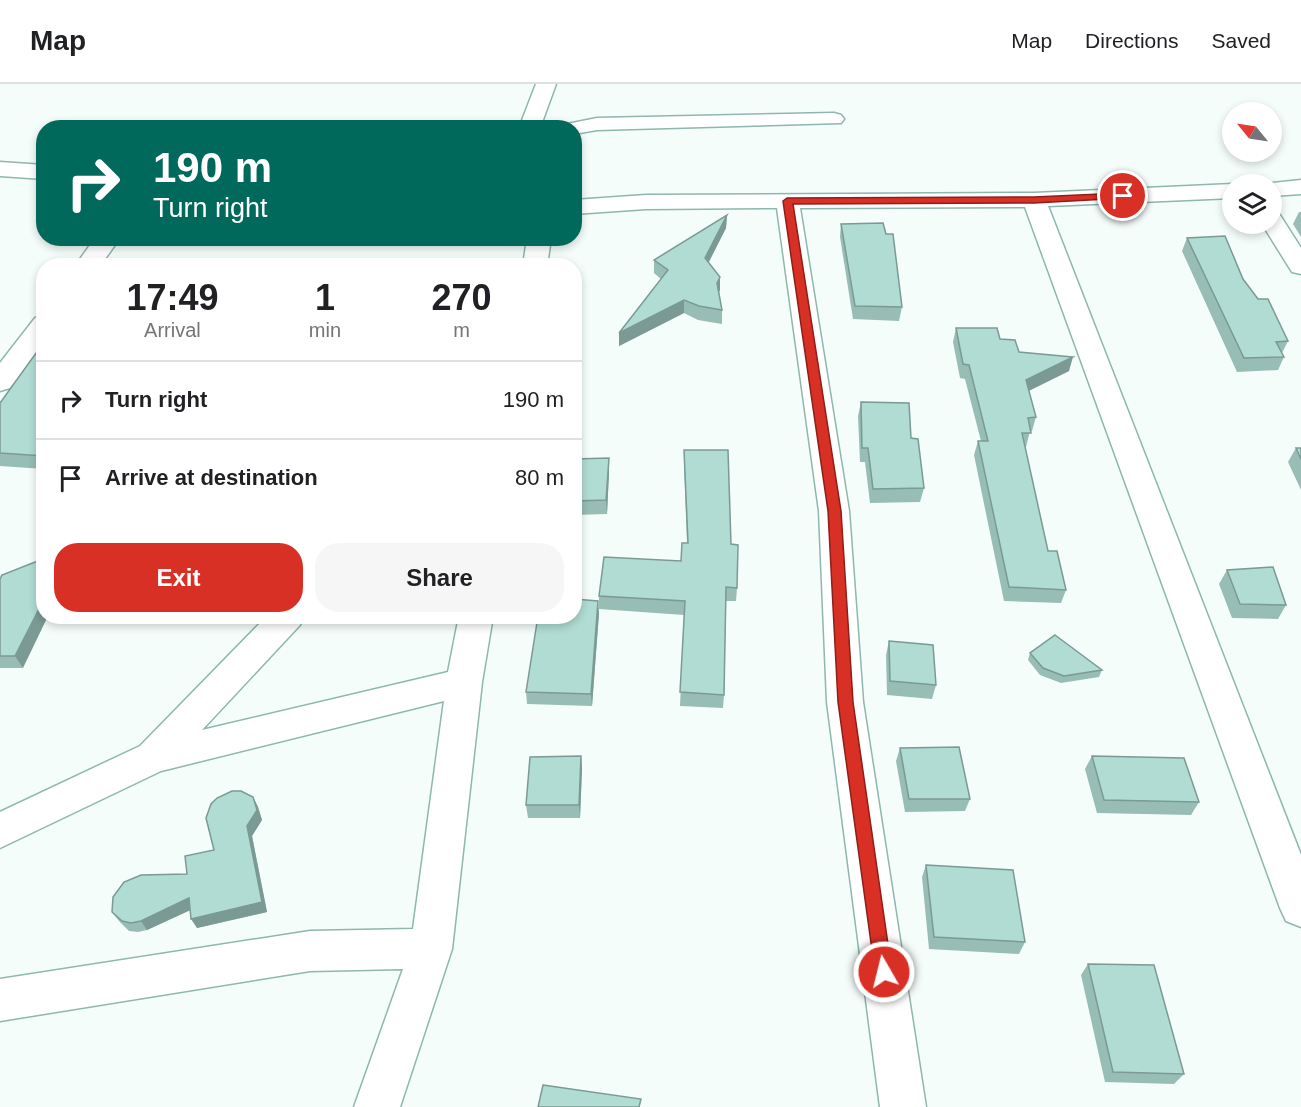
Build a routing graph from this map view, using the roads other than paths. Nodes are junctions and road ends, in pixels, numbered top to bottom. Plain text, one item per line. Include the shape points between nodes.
1 (546, 84) edge
2 (834, 119) dead end
3 (532, 120) edge
4 (582, 127) edge
5 (0, 169) edge
6 (36, 171) edge
7 (1301, 187) edge
8 (1282, 188) edge
9 (1222, 191) edge
10 (1034, 200) junction
11 (787, 201) junction
12 (582, 206) edge
13 (1281, 234) edge
14 (1301, 267) edge
15 (36, 335) edge
16 (0, 382) edge
17 (280, 624) edge
18 (475, 624) edge
19 (465, 682) junction
20 (153, 757) junction
21 (0, 831) edge
22 (1301, 908) edge
23 (431, 950) junction
24 (0, 1000) edge
25 (377, 1107) edge
26 (903, 1107) edge

1 - 3 street
2 - 4 street
5 - 6 street
7 - 8 street
9 - 10 street
10 - 11 street
10 - 22 street
11 - 12 street
11 - 26 street via 834,511 845,702
13 - 14 street
15 - 16 street
17 - 20 street
18 - 19 street
19 - 20 street
19 - 23 street
20 - 21 street
23 - 24 street via 310,951
23 - 25 street

